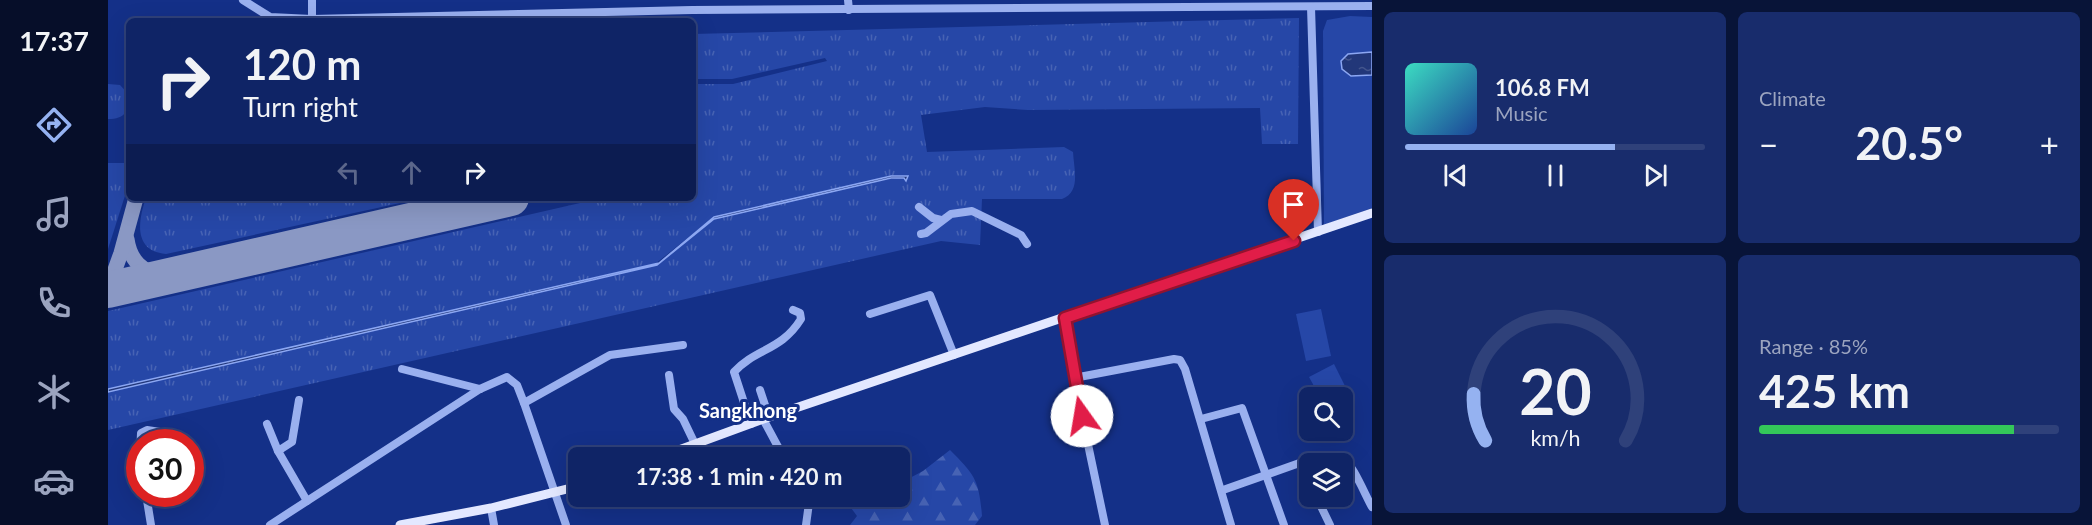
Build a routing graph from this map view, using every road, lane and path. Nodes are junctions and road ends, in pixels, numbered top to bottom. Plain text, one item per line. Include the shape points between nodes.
1 (243, 0) edge
2 (312, 0) edge
3 (692, 0) edge
4 (810, 0) edge
5 (848, 0) edge
6 (1166, 3) edge
7 (1014, 4) edge
8 (1372, 6) edge
9 (1311, 7) junction
10 (692, 10) junction
11 (811, 10) junction
12 (849, 10) junction
13 (291, 18) edge
14 (312, 18) edge
15 (354, 18) edge
16 (919, 207) dead end
17 (1372, 213) edge
18 (941, 220) junction
19 (1318, 232) junction
20 (921, 234) dead end
21 (1027, 243) dead end
22 (793, 310) dead end
23 (870, 314) dead end
24 (1065, 318) junction
25 (683, 345) dead end
26 (954, 356) junction
27 (402, 369) dead end
28 (669, 375) dead end
29 (1074, 378) junction
30 (480, 389) junction
31 (760, 390) dead end
32 (299, 400) dead end
33 (524, 403) junction
34 (766, 418) junction
35 (1201, 419) junction
36 (267, 424) dead end
37 (751, 424) junction
38 (694, 444) junction
39 (686, 447) edge
40 (779, 447) edge
41 (278, 451) junction
42 (1299, 464) edge
43 (1353, 475) edge
44 (1267, 476) junction
45 (568, 490) edge
46 (1223, 490) junction
47 (556, 494) junction
48 (307, 501) junction
49 (148, 507) edge
50 (808, 507) edge
51 (1321, 507) edge
52 (1372, 507) edge
53 (491, 508) junction
54 (151, 525) edge
55 (270, 525) edge
56 (400, 525) edge
57 (494, 525) edge
58 (566, 525) edge
59 (806, 525) edge
60 (1105, 525) edge
61 (1231, 525) edge
62 (1284, 525) edge
63 (1330, 525) edge

1 - 13 street via 270,17
2 - 14 street
3 - 10 street
4 - 11 street
5 - 12 street
6 - 7 street
6 - 9 street
7 - 12 street
8 - 9 street
9 - 19 street
10 - 11 street
10 - 15 street
11 - 12 street
16 - 18 street
17 - 19 main road
18 - 20 street
18 - 21 street via 972,211 1022,235
19 - 24 main road
22 - 37 street via 800,313 801,319 787,339 744,362 734,372
23 - 26 street via 930,295
24 - 26 main road
24 - 29 street
25 - 33 street via 610,356
26 - 34 main road
27 - 30 street
28 - 38 street via 674,409
29 - 35 street via 1177,359 1185,369
29 - 60 street
30 - 33 street via 507,377 517,385
30 - 48 street
31 - 34 street
32 - 41 street via 292,442
33 - 47 street
34 - 37 main road
34 - 40 street
35 - 44 street via 1242,408
35 - 46 street
36 - 41 street
37 - 38 main road
38 - 39 main road
41 - 48 street
42 - 44 street
43 - 52 street
44 - 46 street
44 - 62 street
45 - 47 main road
46 - 61 street
47 - 53 main road
47 - 58 street
48 - 55 street
49 - 54 street
50 - 59 street
51 - 63 street
53 - 56 main road
53 - 57 street

